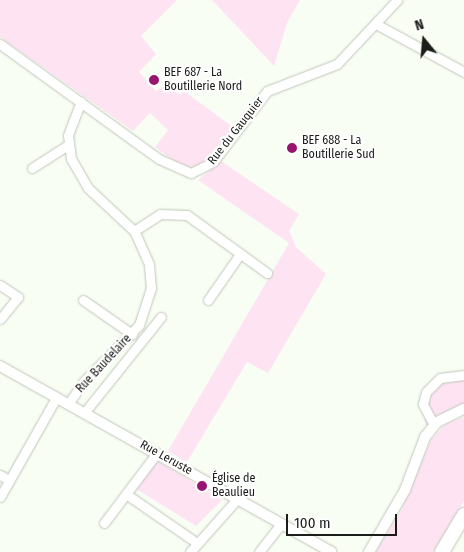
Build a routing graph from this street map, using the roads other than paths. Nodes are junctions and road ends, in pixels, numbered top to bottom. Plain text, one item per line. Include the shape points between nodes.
1 (397, 0) edge
2 (376, 24) junction
3 (0, 44) edge
4 (464, 72) edge
5 (82, 101) junction
6 (68, 145) junction
7 (32, 168) dead end
8 (134, 232) junction
9 (240, 254) junction
10 (267, 273) dead end
11 (0, 285) edge
12 (83, 300) dead end
13 (208, 300) dead end
14 (161, 317) dead end
15 (0, 319) edge
16 (132, 334) junction
17 (0, 366) edge
18 (464, 375) edge
19 (56, 398) junction
20 (68, 404) junction
21 (462, 411) edge
22 (84, 413) junction
23 (434, 425) junction
24 (157, 453) junction
25 (0, 475) edge
26 (9, 480) junction
27 (126, 494) junction
28 (0, 497) edge
29 (237, 499) junction
30 (464, 515) edge
31 (104, 523) dead end
32 (464, 523) edge
33 (281, 524) junction
34 (197, 543) junction
35 (190, 552) edge
36 (259, 552) edge
37 (331, 552) edge
38 (369, 552) edge
39 (443, 552) edge

1 - 2 street, Rue du Gauquier
2 - 4 street
2 - 5 street, Rue du Gauquier via 333,66 271,88 213,162 191,173 166,164
3 - 5 street
5 - 6 street via 70,124
6 - 7 street
6 - 8 street, Rue Baudelaire via 84,184
8 - 9 street via 160,214 181,214 203,224
8 - 16 street, Rue Baudelaire via 149,264 152,288 147,310
9 - 10 street
9 - 13 street
11 - 15 street via 18,298
12 - 16 street
14 - 22 street
16 - 20 street, Rue Baudelaire via 84,381
17 - 19 street, Rue Leruste
18 - 23 street via 440,378 426,392 423,404
19 - 20 street, Rue Leruste
19 - 26 street
20 - 22 street, Rue Leruste
21 - 23 street
22 - 24 street, Rue Leruste
23 - 38 street via 400,499
24 - 27 street
24 - 29 street, Rue Leruste
25 - 26 street
26 - 28 street
27 - 31 street
27 - 34 street
29 - 33 street, Rue Leruste
29 - 34 street
30 - 39 highway
32 - 39 highway
33 - 36 street
33 - 37 street, Rue Leruste
34 - 35 street

